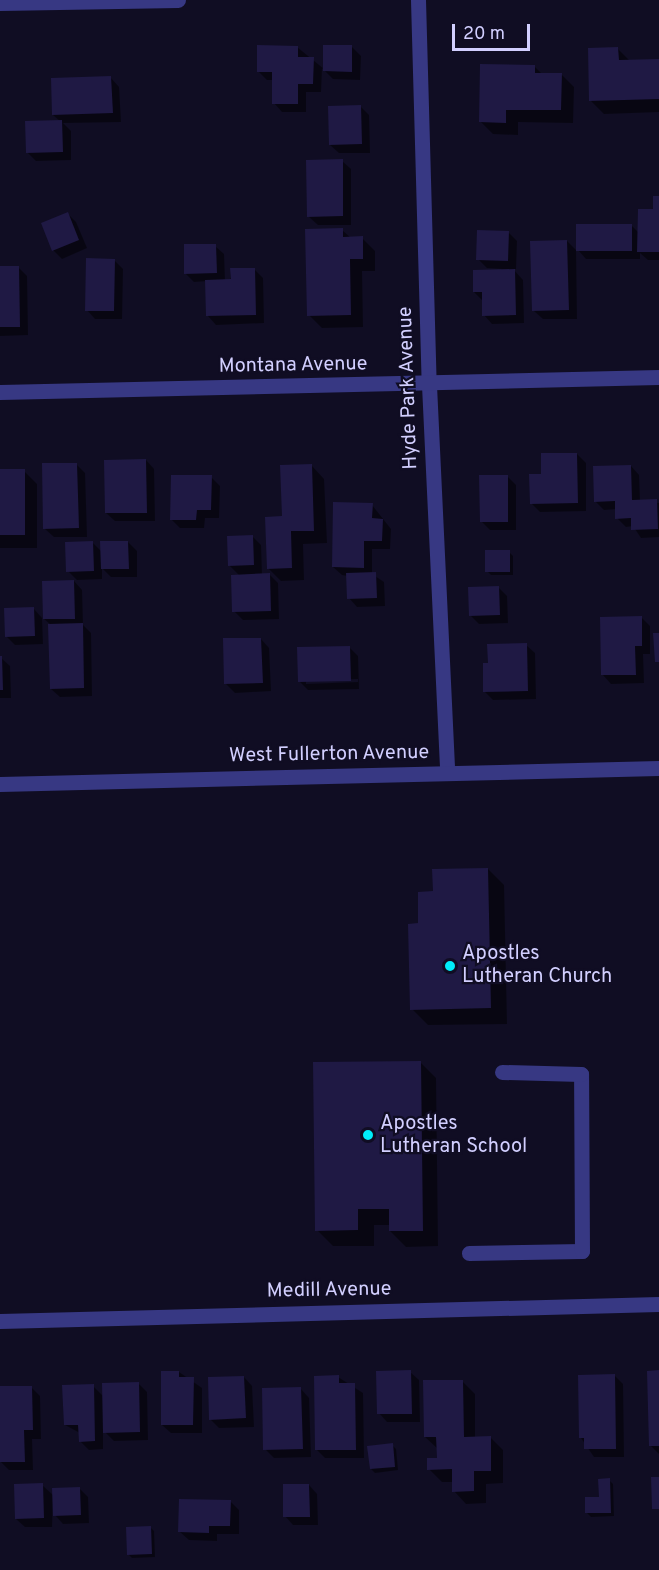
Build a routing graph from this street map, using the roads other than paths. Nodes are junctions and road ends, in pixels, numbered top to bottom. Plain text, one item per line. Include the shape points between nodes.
1 (178, 0) edge
2 (418, 0) edge
3 (0, 3) edge
4 (659, 377) edge
5 (429, 385) junction
6 (0, 392) edge
7 (659, 768) edge
8 (447, 773) junction
9 (0, 784) edge
10 (502, 1072) dead end
11 (469, 1253) dead end
12 (659, 1304) edge
13 (0, 1321) edge

1 - 3 street
2 - 5 street, Hyde Park Avenue
4 - 5 street, Montana Avenue
5 - 6 street, Montana Avenue
5 - 8 street, Hyde Park Avenue
7 - 8 street, West Fullerton Avenue
8 - 9 street, West Fullerton Avenue
10 - 11 street via 581,1074 582,1251
12 - 13 street, Medill Avenue

